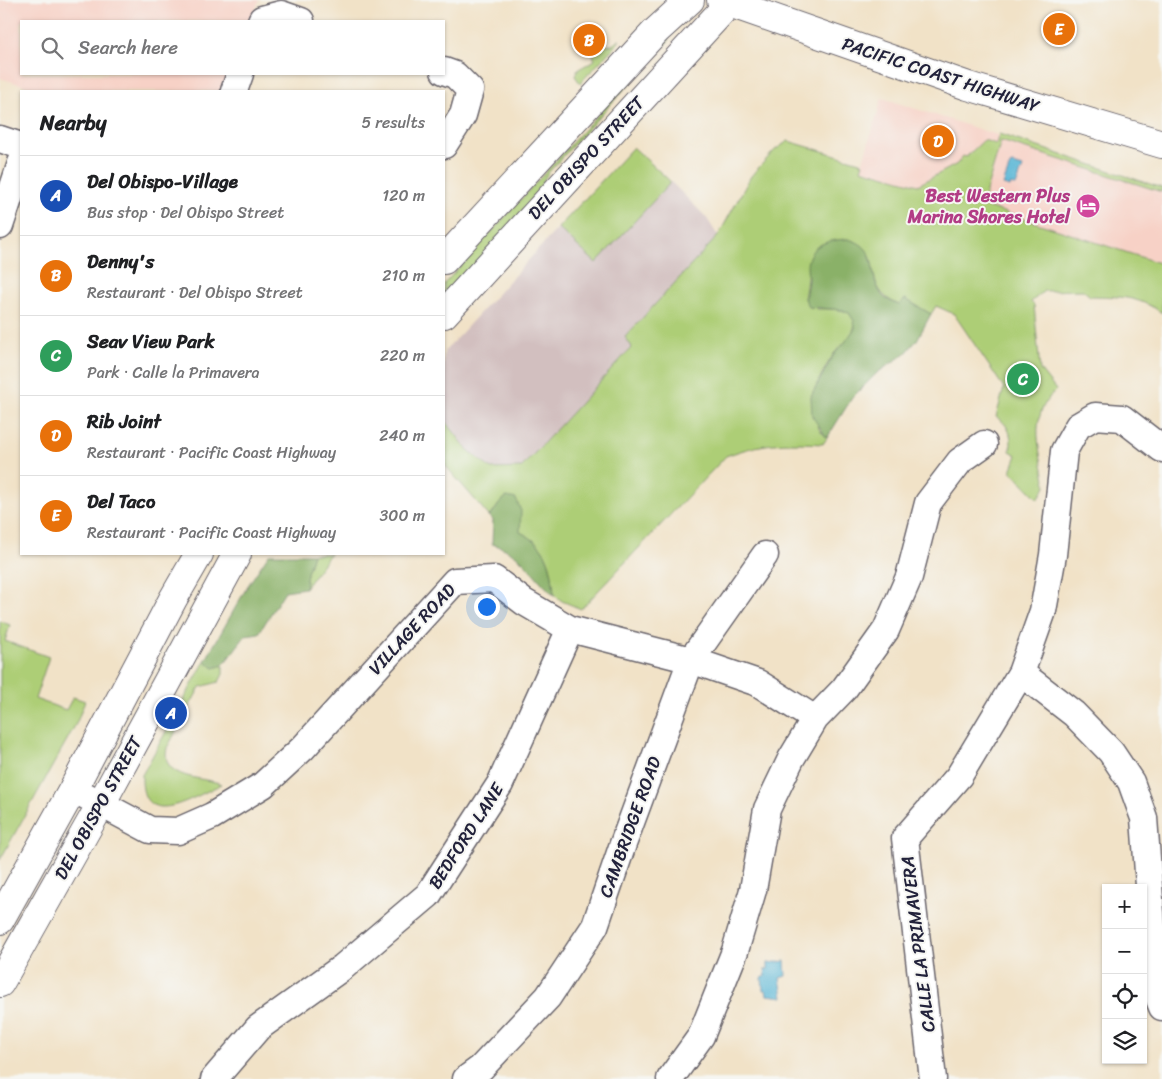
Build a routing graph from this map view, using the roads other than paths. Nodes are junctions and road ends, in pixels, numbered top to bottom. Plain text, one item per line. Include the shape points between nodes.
1 (690, 0) edge
2 (727, 1) edge
3 (262, 20) edge
4 (298, 20) edge
5 (445, 71) edge
6 (240, 75) edge
7 (234, 90) edge
8 (0, 139) edge
9 (445, 143) edge
10 (1162, 144) edge
11 (20, 146) edge
12 (20, 166) edge
13 (0, 226) edge
14 (445, 259) edge
15 (445, 313) edge
16 (984, 444) dead end
17 (1162, 449) edge
18 (198, 555) edge
19 (236, 555) edge
20 (765, 555) dead end
21 (570, 629) junction
22 (692, 660) junction
23 (1021, 673) junction
24 (815, 719) junction
25 (74, 789) junction
26 (101, 804) junction
27 (0, 920) edge
28 (0, 983) edge
29 (1162, 1007) edge
30 (214, 1079) edge
31 (466, 1079) edge
32 (670, 1079) edge
33 (933, 1079) edge

1 - 14 main road, DEL OBISPO STREET via 650,38
2 - 10 main road, PACIFIC COAST HIGHWAY via 968,86
2 - 15 main road, DEL OBISPO STREET
3 - 4 street via 280,14
5 - 9 street via 455,75 470,90 463,115
6 - 7 street
8 - 11 street
12 - 13 street
16 - 24 street via 960,461 928,502 909,577 886,630 844,689
17 - 23 street, CALLE LA PRIMAVERA via 1122,418 1095,416 1078,426 1064,451 1054,555 1043,610
18 - 25 main road, DEL OBISPO STREET via 172,599
19 - 26 main road, DEL OBISPO STREET
20 - 22 street, CAMBRIDGE ROAD
21 - 22 street, VILLAGE ROAD
21 - 26 street, VILLAGE ROAD via 524,602 494,578 455,581 303,748 263,785 212,816 178,831 150,830
21 - 30 street, BEDFORD LANE via 500,784 428,895 344,967 258,1028
22 - 24 street, VILLAGE ROAD via 758,683
22 - 31 street, CAMBRIDGE ROAD via 595,926 548,997 481,1068
23 - 29 street via 1074,714 1111,752 1131,782 1144,818 1157,994
23 - 33 street, CALLE LA PRIMAVERA via 959,776 905,838
24 - 32 street via 791,759 767,810 753,890 735,951 701,1036
25 - 26 street, VILLAGE ROAD
25 - 27 main road, DEL OBISPO STREET
26 - 28 main road, DEL OBISPO STREET

